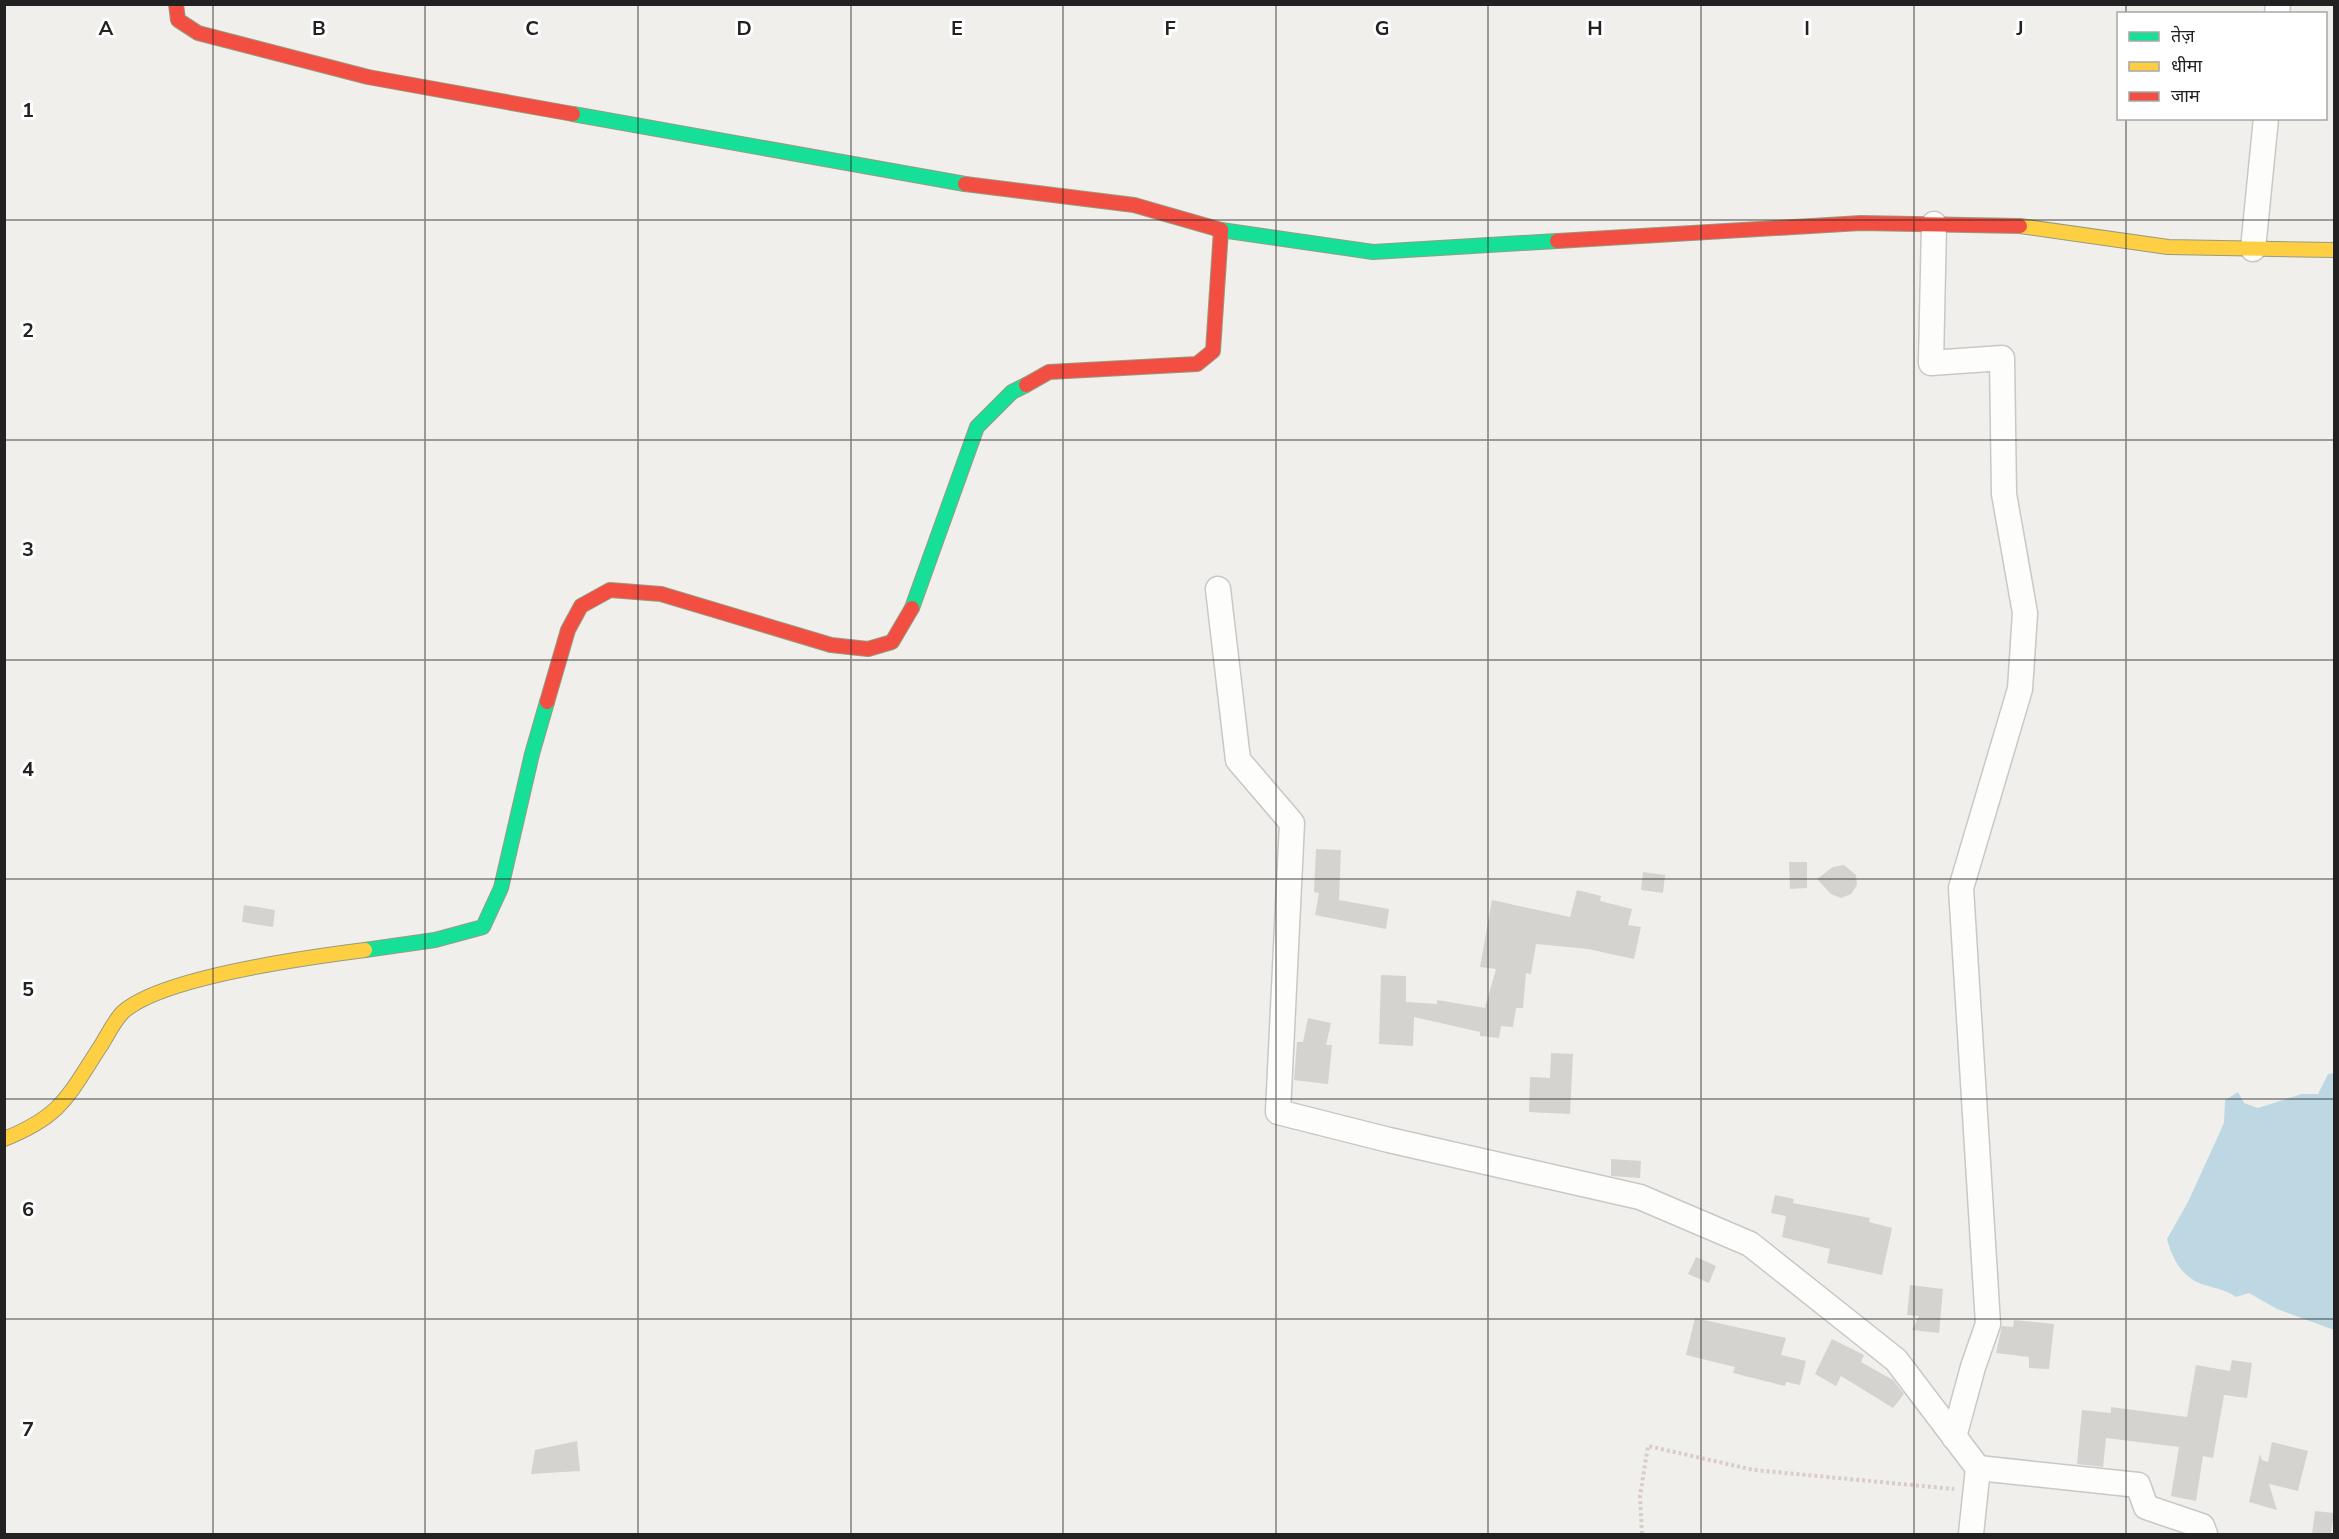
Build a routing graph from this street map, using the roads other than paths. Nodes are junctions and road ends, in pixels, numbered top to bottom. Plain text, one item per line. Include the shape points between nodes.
1 (176, 4) edge
2 (2266, 120) edge
3 (1934, 224) junction
4 (1221, 230) junction
5 (2253, 249) junction
6 (2334, 250) edge
7 (1218, 589) dead end
8 (4, 1139) edge
9 (1954, 1437) junction
10 (1977, 1480) junction
11 (1971, 1534) edge
12 (2205, 1534) edge

1 - 4 street via 178,20 198,33 368,77 984,187 1134,205
2 - 5 street
3 - 4 street via 1862,223 1373,252
3 - 5 street via 2019,226 2168,247
3 - 9 street via 1931,363 2002,358 2004,494 2025,613 2019,689 1961,888 1988,1324
4 - 8 street via 1213,351 1197,364 1049,372 1011,392 977,427 916,602 892,642 868,650 831,645 661,594 610,590 581,606 568,630 532,754 501,888 483,927 435,940 311,957 192,982 142,1000 122,1013 62,1105 36,1126
5 - 6 street
7 - 9 street via 1238,760 1293,823 1278,1112 1640,1197 1750,1244 1896,1359
9 - 10 street
10 - 11 street
10 - 12 street via 2138,1485 2146,1508 2202,1526

